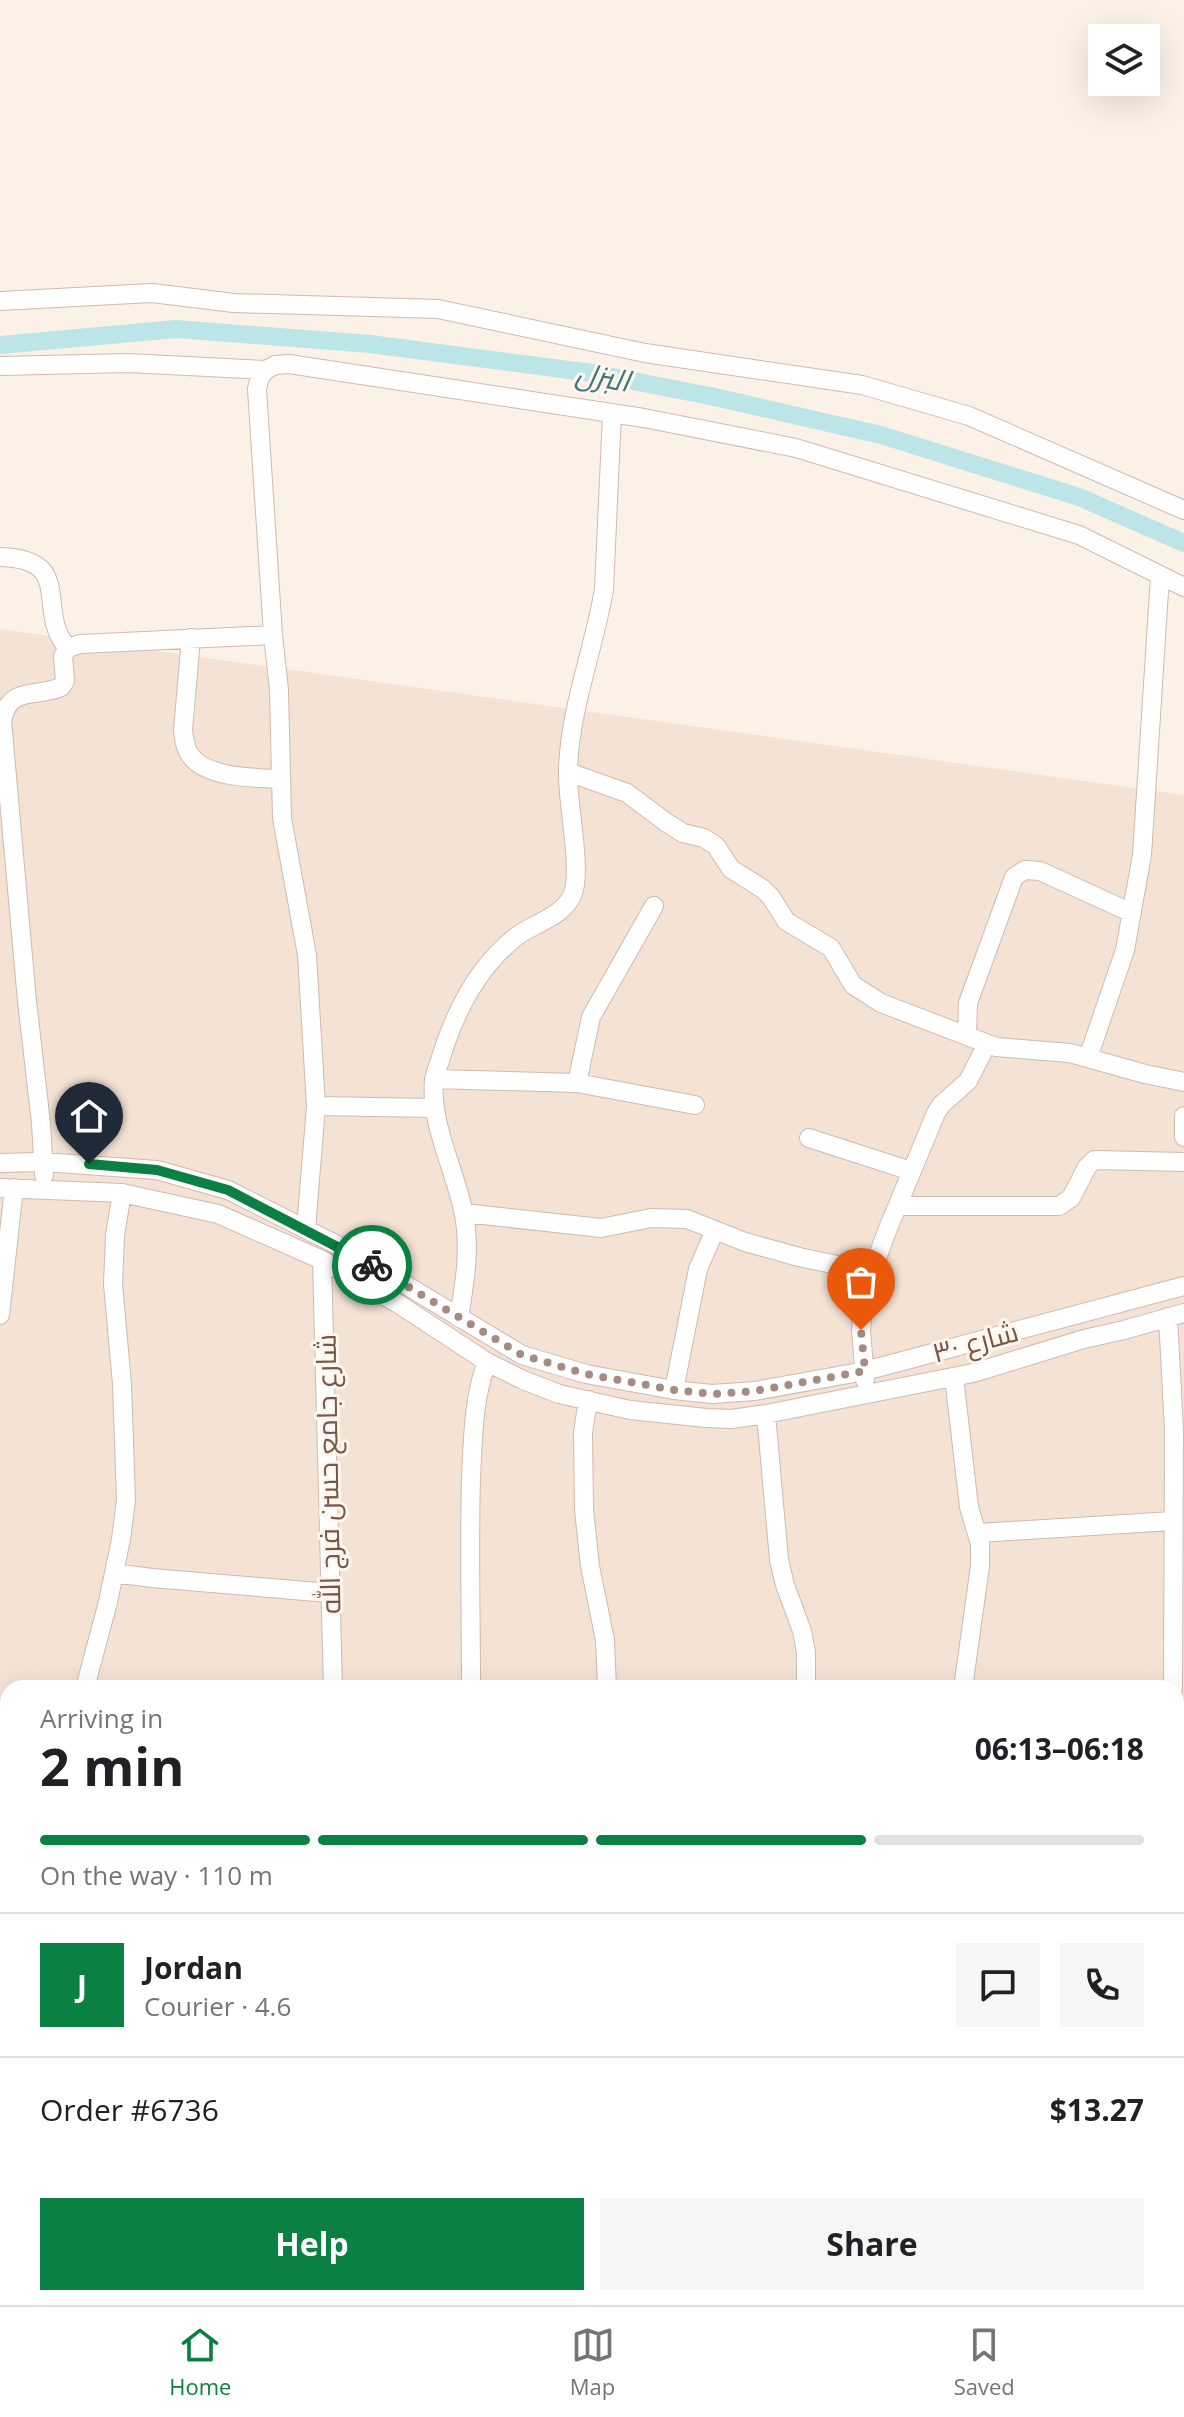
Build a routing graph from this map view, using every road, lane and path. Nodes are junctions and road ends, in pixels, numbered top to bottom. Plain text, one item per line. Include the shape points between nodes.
1 (0, 301) edge
2 (0, 366) edge
3 (266, 370) junction
4 (612, 414) junction
5 (1184, 510) edge
6 (0, 557) edge
7 (1160, 576) junction
8 (1184, 587) edge
9 (273, 635) junction
10 (191, 638) junction
11 (68, 648) junction
12 (568, 772) junction
13 (281, 779) junction
14 (9, 901) edge
15 (654, 906) dead end
16 (1132, 913) junction
17 (967, 1035) junction
18 (987, 1044) junction
19 (1088, 1058) junction
20 (434, 1079) junction
21 (1184, 1082) edge
22 (577, 1083) junction
23 (695, 1105) dead end
24 (316, 1106) junction
25 (435, 1108) junction
26 (1184, 1116) edge
27 (1184, 1137) edge
28 (809, 1138) dead end
29 (43, 1162) junction
30 (1184, 1162) edge
31 (0, 1163) edge
32 (911, 1171) junction
33 (7, 1188) edge
34 (44, 1189) junction
35 (122, 1193) junction
36 (898, 1206) junction
37 (464, 1213) junction
38 (306, 1229) junction
39 (715, 1230) junction
40 (322, 1260) junction
41 (871, 1272) junction
42 (1184, 1286) edge
43 (2, 1289) edge
44 (0, 1315) edge
45 (1176, 1315) edge
46 (459, 1318) junction
47 (487, 1362) junction
48 (865, 1371) junction
49 (954, 1377) junction
50 (674, 1390) junction
51 (867, 1394) junction
52 (588, 1400) junction
53 (766, 1414) junction
54 (1179, 1430) edge
55 (1172, 1521) junction
56 (978, 1533) junction
57 (114, 1573) junction
58 (329, 1593) junction
59 (87, 1680) edge
60 (333, 1680) edge
61 (471, 1680) edge
62 (607, 1680) edge
63 (806, 1680) edge
64 (964, 1680) edge
65 (1173, 1680) edge

1 - 5 street via 152,293 234,303 438,309 645,353 862,385 969,416
2 - 3 street via 128,363
3 - 4 street via 289,364
3 - 9 street via 257,389
4 - 7 street via 796,448 1079,535
4 - 12 street via 604,589 572,729
6 - 11 street via 25,560 41,569 50,583 56,629
7 - 8 street
7 - 16 street via 1142,855
9 - 10 street
9 - 13 street
10 - 11 street
10 - 13 street via 183,730 189,755 205,769
11 - 14 street via 61,687 22,695 3,713
12 - 17 street via 627,793 683,833 716,846 731,869 771,897 786,921 831,948 863,994
12 - 20 street via 573,893 562,909 521,933 487,965 460,1010
13 - 24 street via 282,818 307,955
14 - 29 street
15 - 22 street via 591,1017
16 - 17 street via 1040,871 1025,870 1014,877 968,1003
16 - 19 street via 1125,950
17 - 18 street
18 - 19 street
18 - 32 street via 968,1081 936,1113
19 - 21 street
20 - 22 street
20 - 25 street
22 - 23 street
24 - 25 street
24 - 38 street
25 - 37 street
26 - 27 street
28 - 32 street
29 - 31 street, شارع ٣٠
29 - 34 street
29 - 38 street, شارع ٣٠ via 142,1169 194,1179
30 - 36 street via 1094,1160 1071,1198 1059,1206
32 - 36 street
33 - 34 street, شارع ٣٠
33 - 43 street
34 - 35 street, شارع ٣٠
35 - 40 street, شارع ٣٠ via 218,1214
35 - 57 street via 113,1284 126,1500
36 - 41 street
37 - 39 street via 601,1228 677,1218
37 - 46 street via 468,1261
38 - 46 street, شارع ٣٠
39 - 41 street via 799,1257
39 - 50 street via 698,1269
40 - 47 street, شارع ٣٠
40 - 58 street, شارع جامع حسن فرج الله
41 - 48 street via 861,1311
42 - 48 street, شارع ٣٠
43 - 44 street
45 - 49 street, شارع ٣٠
45 - 54 street
46 - 50 street, شارع ٣٠ via 522,1355 586,1374
47 - 52 street, شارع ٣٠ via 559,1394
47 - 61 street via 473,1441
48 - 50 street, شارع ٣٠ via 755,1391
48 - 51 street
49 - 51 street, شارع ٣٠
49 - 56 street via 969,1507
51 - 53 street, شارع ٣٠
52 - 53 street, شارع ٣٠ via 706,1418
52 - 62 street via 584,1510
53 - 63 street via 779,1560 802,1631
54 - 55 street
55 - 56 street
55 - 65 street
56 - 64 street via 980,1566
57 - 58 street
57 - 59 street
58 - 60 street, شارع جامع حسن فرج الله

